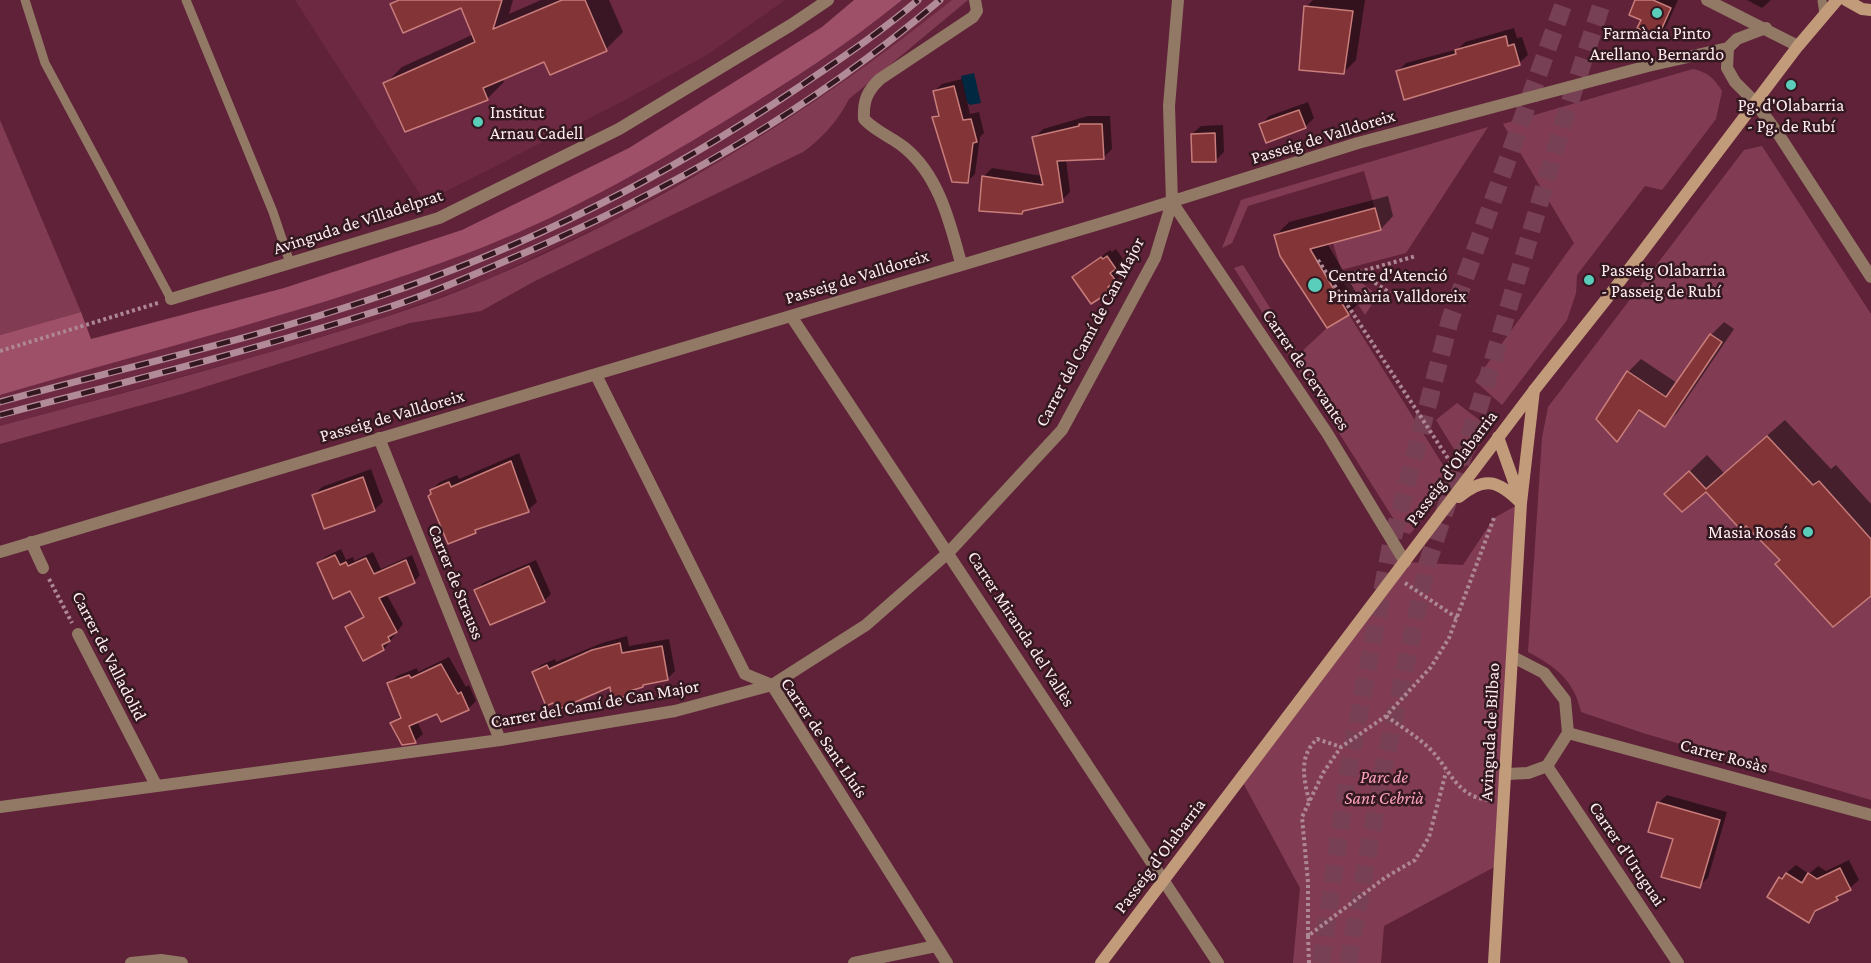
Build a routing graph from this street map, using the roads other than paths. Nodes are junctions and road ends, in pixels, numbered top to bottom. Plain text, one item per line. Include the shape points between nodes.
1 (25, 0) edge
2 (186, 0) edge
3 (828, 0) edge
4 (975, 0) edge
5 (1178, 0) edge
6 (1707, 0) edge
7 (1822, 0) edge
8 (1837, 0) edge
9 (1846, 0) edge
10 (1871, 10) edge
11 (1824, 15) junction
12 (1766, 28) junction
13 (1798, 46) junction
14 (1728, 48) junction
15 (1755, 102) junction
16 (1172, 202) junction
17 (290, 263) junction
18 (961, 263) junction
19 (1871, 277) edge
20 (171, 299) joint
21 (791, 316) junction
22 (596, 375) junction
23 (1534, 389) junction
24 (1498, 437) junction
25 (379, 438) junction
26 (1521, 503) junction
27 (1441, 513) junction
28 (31, 542) junction
29 (0, 552) edge
30 (949, 552) junction
31 (1405, 562) junction
32 (43, 568) road end
33 (78, 634) road end
34 (1513, 657) junction
35 (772, 686) junction
36 (1568, 733) junction
37 (500, 740) junction
38 (1547, 766) junction
39 (1507, 774) junction
40 (156, 785) junction
41 (0, 807) edge
42 (1871, 815) edge
43 (1163, 881) junction
44 (936, 946) junction
45 (131, 963) edge
46 (182, 963) edge
47 (854, 963) edge
48 (947, 963) edge
49 (1101, 963) edge
50 (1218, 963) edge
51 (1494, 963) edge
52 (1678, 963) edge

1 - 20 lane via 45,63
2 - 17 lane
3 - 17 street, Avinguda de Villadelprat via 619,129 439,218
4 - 18 street via 977,11 973,17 880,78 869,89 864,104 864,119 906,149 924,170 945,208
5 - 16 street via 1169,106
6 - 12 street
7 - 11 lane
8 - 11 main road, Passeig d'Olabarria
9 - 10 main road
11 - 13 main road, Passeig d'Olabarria
12 - 13 street
12 - 14 street, Passeig de Valldoreix via 1737,39
13 - 15 main road, Passeig d'Olabarria
14 - 15 street via 1727,68 1734,82
14 - 16 street, Passeig de Valldoreix via 1579,83 1358,143
15 - 19 street
15 - 23 main road, Passeig d'Olabarria
16 - 18 street, Passeig de Valldoreix
16 - 30 street, Carrer del Camí de Can Major via 1155,258 1062,430
16 - 31 street, Carrer de Cervantes via 1327,433
17 - 20 street, Avinguda de Villadelprat
18 - 21 street, Passeig de Valldoreix
21 - 22 street, Passeig de Valldoreix
21 - 30 street, Carrer Miranda del Vallès
22 - 25 street, Passeig de Valldoreix
22 - 35 street, Carrer de Sant Lluís via 745,674
23 - 24 main road, Passeig d'Olabarria
23 - 26 main road, Avinguda de Bilbao
24 - 26 main road
24 - 27 main road, Passeig d'Olabarria
25 - 28 street, Passeig de Valldoreix
25 - 37 street, Carrer de Strauss
26 - 27 main road via 1508,490 1490,483 1468,489
26 - 34 main road, Avinguda de Bilbao
27 - 31 main road, Passeig d'Olabarria
28 - 29 street, Passeig de Valldoreix
28 - 32 street
30 - 35 street, Carrer del Camí de Can Major via 866,625
30 - 43 street, Carrer Miranda del Vallès
31 - 43 main road, Passeig d'Olabarria
33 - 40 street, Carrer de Valladolid
34 - 36 street via 1544,673 1565,700
34 - 39 main road, Avinguda de Bilbao
35 - 37 street, Carrer del Camí de Can Major via 675,711
35 - 44 street, Carrer de Sant Lluís
36 - 38 street
36 - 42 street, Carrer Rosàs
37 - 40 street, Carrer del Camí de Can Major
38 - 39 street via 1528,773
38 - 52 street, Carrer d'Uruguai
39 - 51 main road, Avinguda de Bilbao
40 - 41 street, Carrer del Camí de Can Major
43 - 49 main road, Passeig d'Olabarria
43 - 50 street, Carrer Miranda del Vallès
44 - 47 street
44 - 48 street, Carrer de Sant Lluís
45 - 46 street

